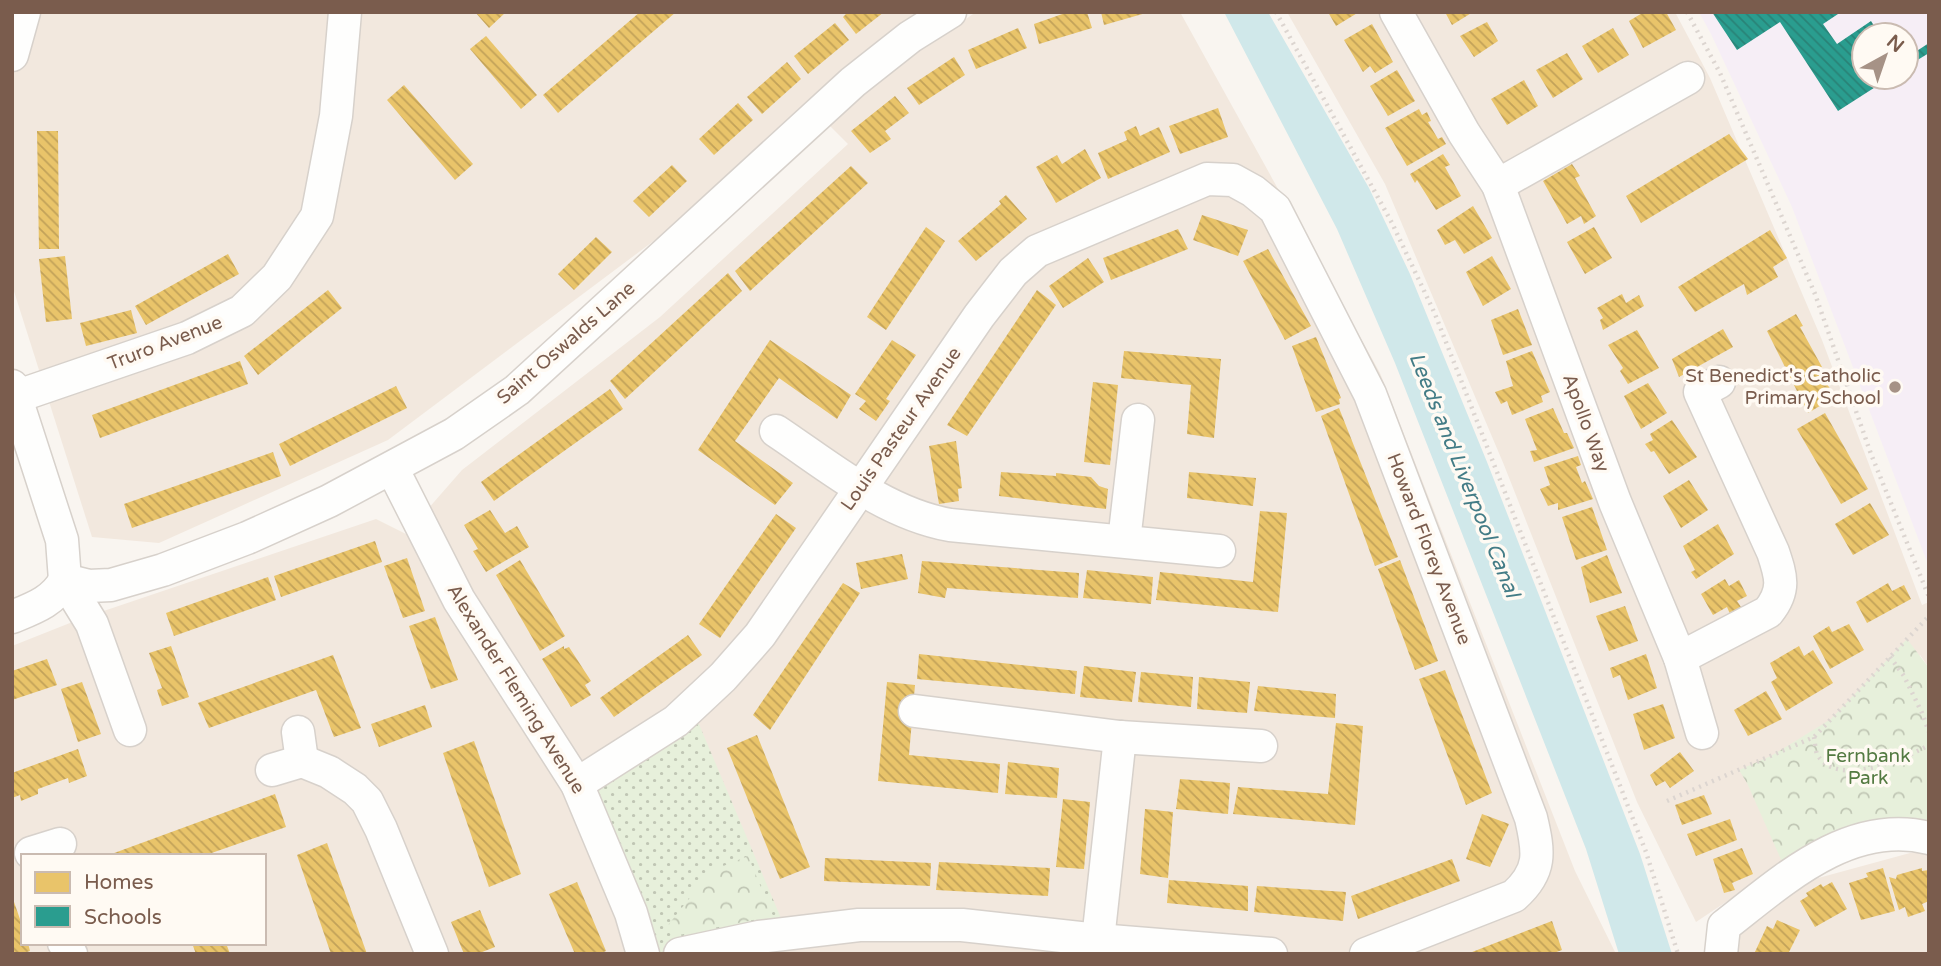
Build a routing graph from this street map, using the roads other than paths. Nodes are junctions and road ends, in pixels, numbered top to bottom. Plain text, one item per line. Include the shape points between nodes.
1 (24, 12) edge
2 (345, 12) edge
3 (950, 12) edge
4 (1396, 12) edge
5 (12, 55) edge
6 (1688, 78) dead end
7 (1498, 185) junction
8 (1275, 209) joint
9 (1719, 382) dead end
10 (13, 392) edge
11 (1138, 420) dead end
12 (776, 431) dead end
13 (392, 468) junction
14 (860, 488) junction
15 (1125, 526) junction
16 (1219, 551) dead end
17 (65, 580) junction
18 (12, 617) edge
19 (1680, 658) junction
20 (915, 711) dead end
21 (130, 730) dead end
22 (1702, 733) dead end
23 (1120, 737) junction
24 (1261, 746) dead end
25 (290, 754) dead end
26 (577, 784) junction
27 (1929, 838) edge
28 (1715, 931) edge
29 (1098, 940) junction
30 (761, 946) edge
31 (432, 954) edge
32 (643, 954) edge
33 (680, 954) edge
34 (1271, 954) edge
35 (1366, 954) edge

1 - 5 street
2 - 10 street, Truro Avenue via 336,116 317,216 276,277 243,311 187,338
3 - 13 street, Saint Oswalds Lane via 853,82 517,390 454,434
4 - 7 street, Apollo Way
6 - 7 street
7 - 19 street, Apollo Way via 1615,502
8 - 14 street, Louis Pasteur Avenue via 1233,180 1207,179 1037,251 1013,272 988,305
8 - 35 street, Howard Florey Avenue via 1370,394 1531,818 1538,848 1535,869 1514,896
9 - 19 street via 1700,392 1782,577 1778,600 1768,612
10 - 17 street via 62,540
11 - 15 street
12 - 14 street
13 - 17 street, Saint Oswalds Lane via 247,538 163,570 111,585
13 - 26 street, Alexander Fleming Avenue via 459,600
14 - 15 street via 910,516 950,525
14 - 26 street, Louis Pasteur Avenue via 760,635 723,677 676,720
15 - 16 street via 1156,544
17 - 18 street via 59,593
17 - 21 street via 92,624
19 - 22 street, Apollo Way
20 - 23 street
23 - 24 street
23 - 29 street
25 - 31 street via 329,772 367,802
26 - 32 street, Alexander Fleming Avenue via 631,913
27 - 28 street via 1897,834 1842,846 1776,884
29 - 30 street via 962,925 859,925
29 - 34 street
30 - 33 street

